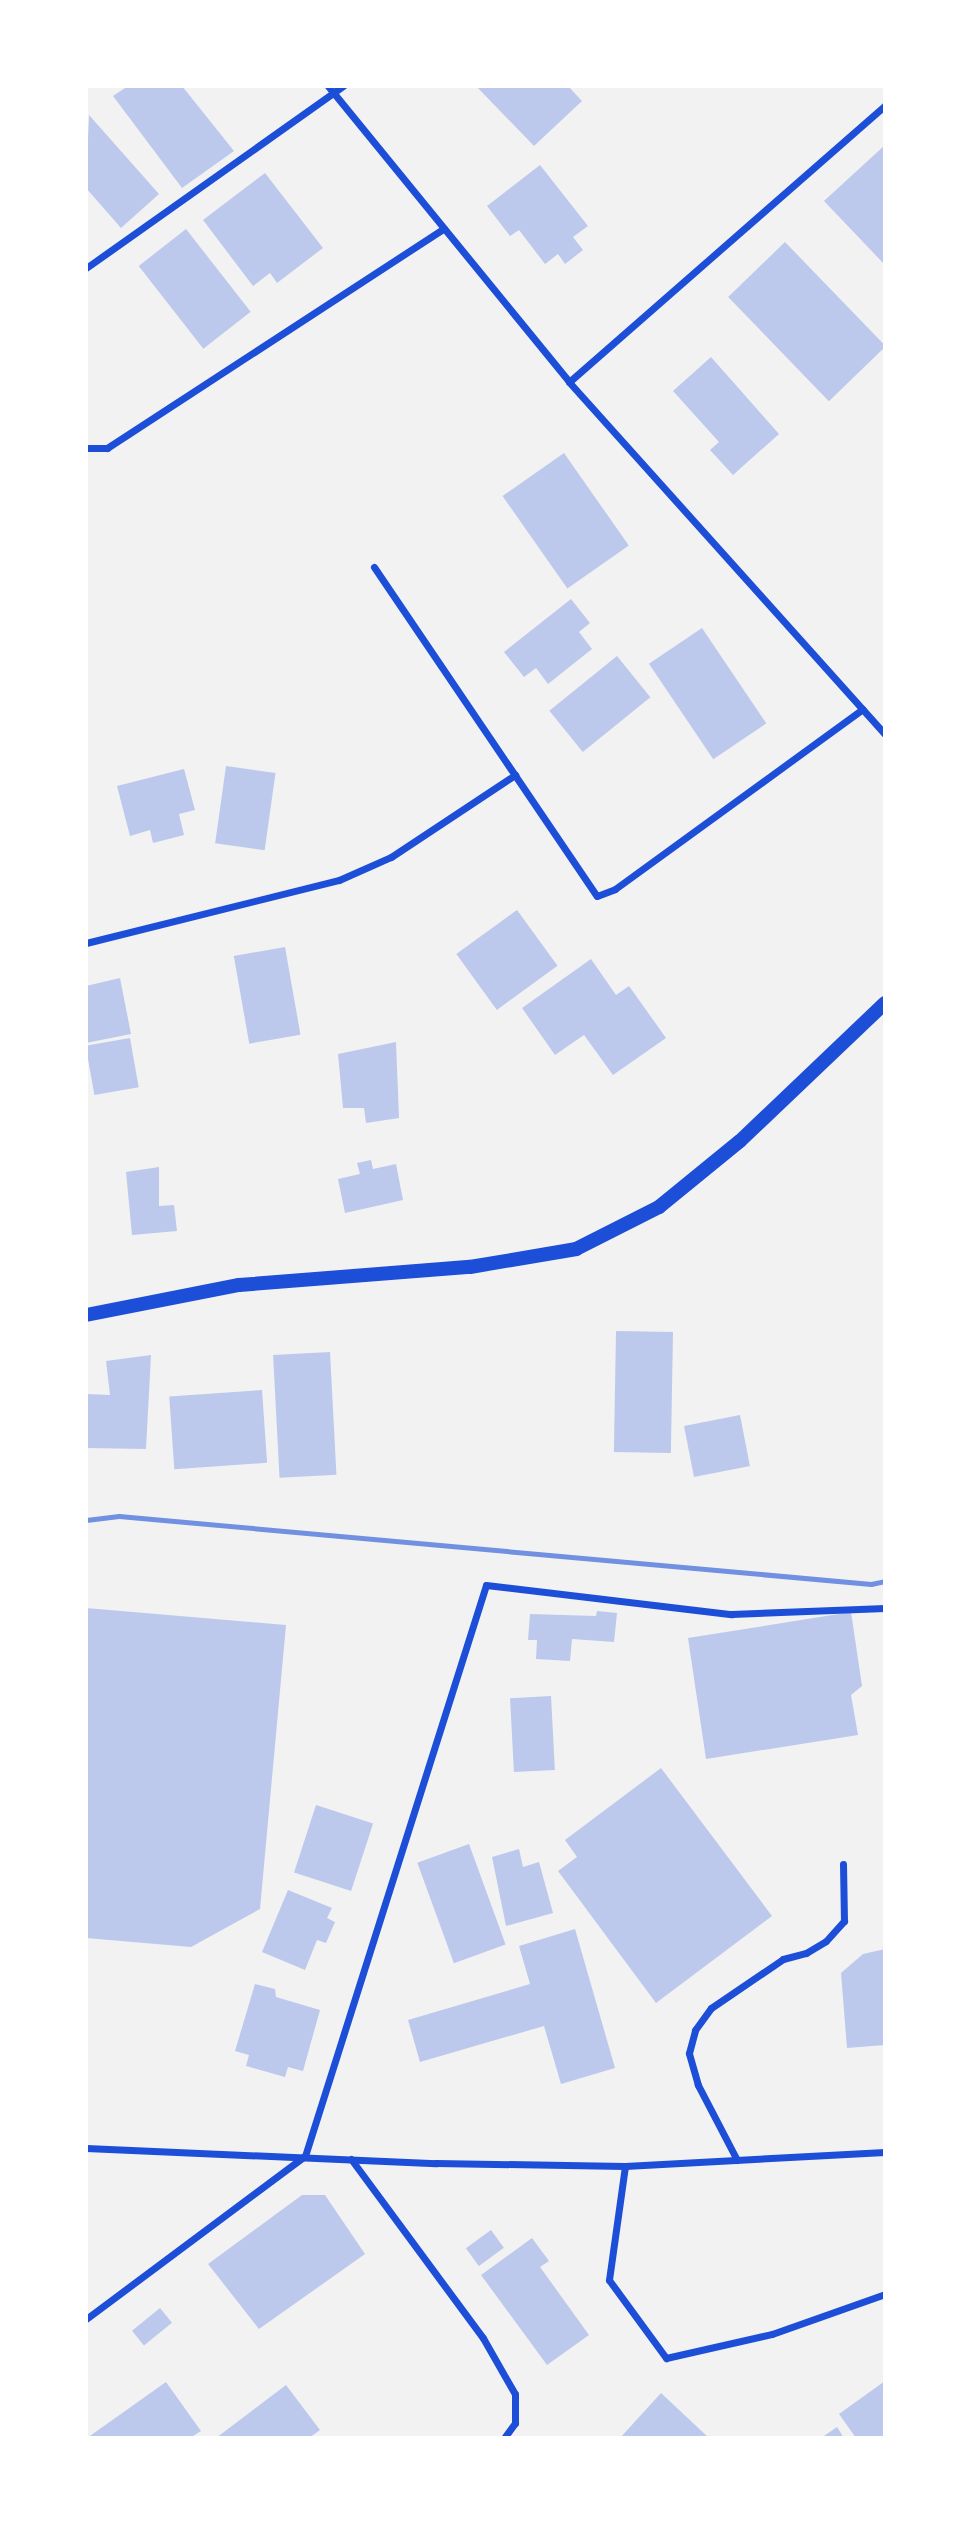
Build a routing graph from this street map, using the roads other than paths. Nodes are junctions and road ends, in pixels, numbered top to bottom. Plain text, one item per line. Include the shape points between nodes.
1 (328, 86) edge
2 (342, 86) edge
3 (334, 93) junction
4 (885, 105) edge
5 (444, 228) junction
6 (86, 268) edge
7 (569, 383) junction
8 (86, 448) edge
9 (374, 567) dead end
10 (863, 709) junction
11 (885, 734) edge
12 (515, 775) junction
13 (86, 943) edge
14 (885, 1003) edge
15 (86, 1315) edge
16 (885, 1608) edge
17 (843, 1864) dead end
18 (86, 2148) edge
19 (885, 2152) edge
20 (305, 2156) junction
21 (351, 2159) junction
22 (737, 2160) junction
23 (625, 2166) junction
24 (885, 2294) edge
25 (86, 2319) edge
26 (504, 2438) edge

1 - 3 street
2 - 3 street
3 - 5 street
3 - 6 street
4 - 7 street
5 - 7 street
5 - 8 street via 107,447
7 - 10 street
9 - 12 street
10 - 11 street
10 - 12 street via 615,889 597,896
12 - 13 street via 391,857 339,880
14 - 15 main road via 740,1141 669,1199 576,1249 470,1267 239,1285
16 - 20 street via 731,1614 486,1585
17 - 22 street via 844,1921 826,1941 783,1959 743,1984 711,2008 695,2030 689,2053 698,2085
18 - 20 street
19 - 22 street
20 - 21 street
20 - 25 street
21 - 23 street
21 - 26 street via 476,2328 515,2394 515,2423
22 - 23 street
23 - 24 street via 609,2280 666,2358 772,2334

